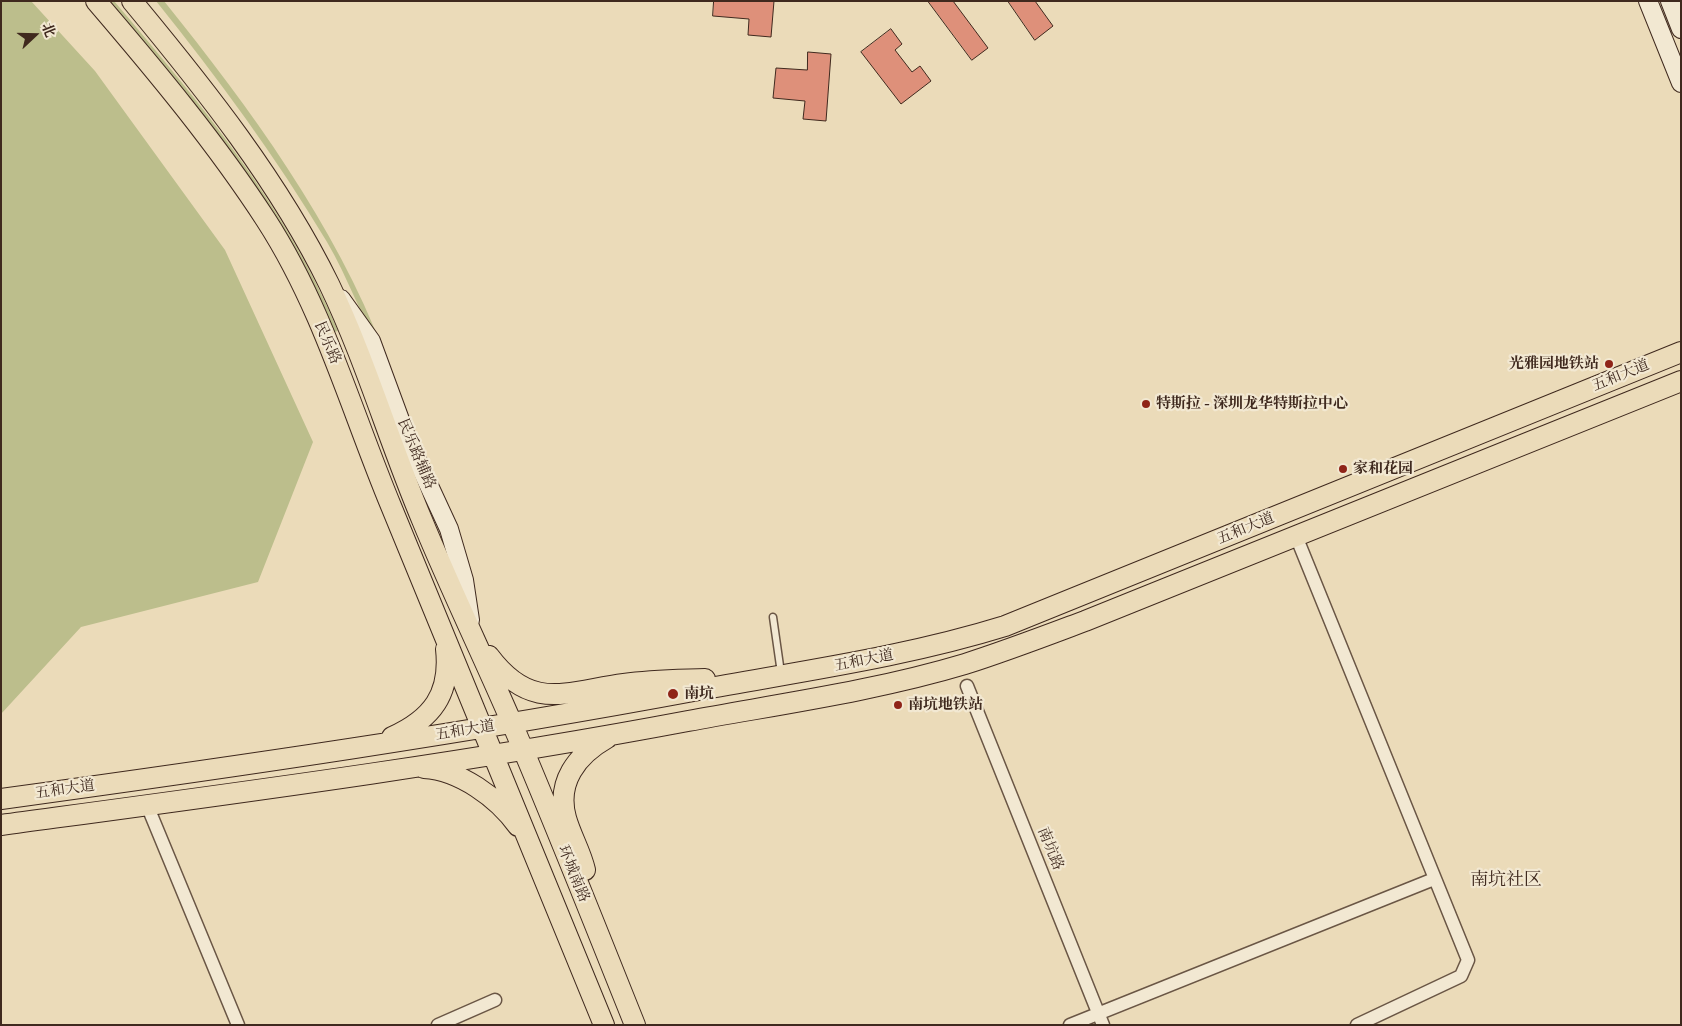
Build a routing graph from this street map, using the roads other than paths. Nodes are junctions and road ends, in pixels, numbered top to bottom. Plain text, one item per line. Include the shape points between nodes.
1 (96, 1) edge
2 (132, 1) edge
3 (1648, 1) edge
4 (1670, 1) edge
5 (142, 9) edge
6 (1681, 29) edge
7 (1681, 83) edge
8 (330, 285) junction
9 (1681, 352) edge
10 (1681, 381) edge
11 (1296, 536) junction
12 (772, 617) dead end
13 (444, 632) junction
14 (473, 635) junction
15 (782, 675) junction
16 (967, 686) dead end
17 (512, 724) junction
18 (484, 728) junction
19 (613, 735) junction
20 (368, 746) junction
21 (522, 749) junction
22 (494, 753) junction
23 (407, 767) junction
24 (1, 799) edge
25 (147, 805) junction
26 (1, 825) edge
27 (530, 844) junction
28 (1434, 879) junction
29 (596, 929) junction
30 (569, 939) junction
31 (495, 1000) dead end
32 (1101, 1019) edge
33 (238, 1025) edge
34 (438, 1025) edge
35 (604, 1025) edge
36 (635, 1025) edge
37 (1070, 1025) edge
38 (1357, 1025) edge

1 - 13 main road, 民乐路 via 227,164 267,221 297,275
2 - 5 main road, 民乐路
3 - 7 main road
4 - 6 main road
5 - 8 main road, 民乐路 via 275,191
8 - 14 main road, 民乐路 via 353,336 421,518
8 - 14 main road, 民乐路辅路 via 371,341 406,436 422,463 449,528 464,580
9 - 15 main road, 五和大道 via 1005,626 955,642 866,662
10 - 11 main road, 五和大道
11 - 19 main road, 五和大道 via 1024,644 963,664 869,687
11 - 28 street
12 - 15 lane
13 - 18 main road, 民乐路
13 - 20 main road via 447,673 438,701 420,722
14 - 15 main road via 510,680 522,688 548,695 646,682
14 - 17 main road, 民乐路
15 - 17 main road, 五和大道
16 - 32 street, 南坑路
17 - 18 main road, 五和大道
17 - 21 main road, 环城南路
18 - 20 main road, 五和大道
18 - 22 main road, 环城南路
19 - 21 main road, 五和大道
19 - 29 main road via 577,760 568,777 564,796 566,817 584,863
20 - 24 main road, 五和大道
21 - 22 main road, 五和大道
21 - 29 main road, 环城南路
22 - 23 main road, 五和大道
22 - 27 main road, 环城南路
23 - 25 main road, 五和大道
23 - 27 main road via 434,768 473,786 493,799 514,820
25 - 26 main road, 五和大道
25 - 33 street
27 - 30 main road, 环城南路
28 - 32 street
28 - 38 street via 1468,960 1461,976
29 - 30 main road
29 - 36 main road, 环城南路
30 - 35 main road, 环城南路
31 - 34 street
32 - 37 street

